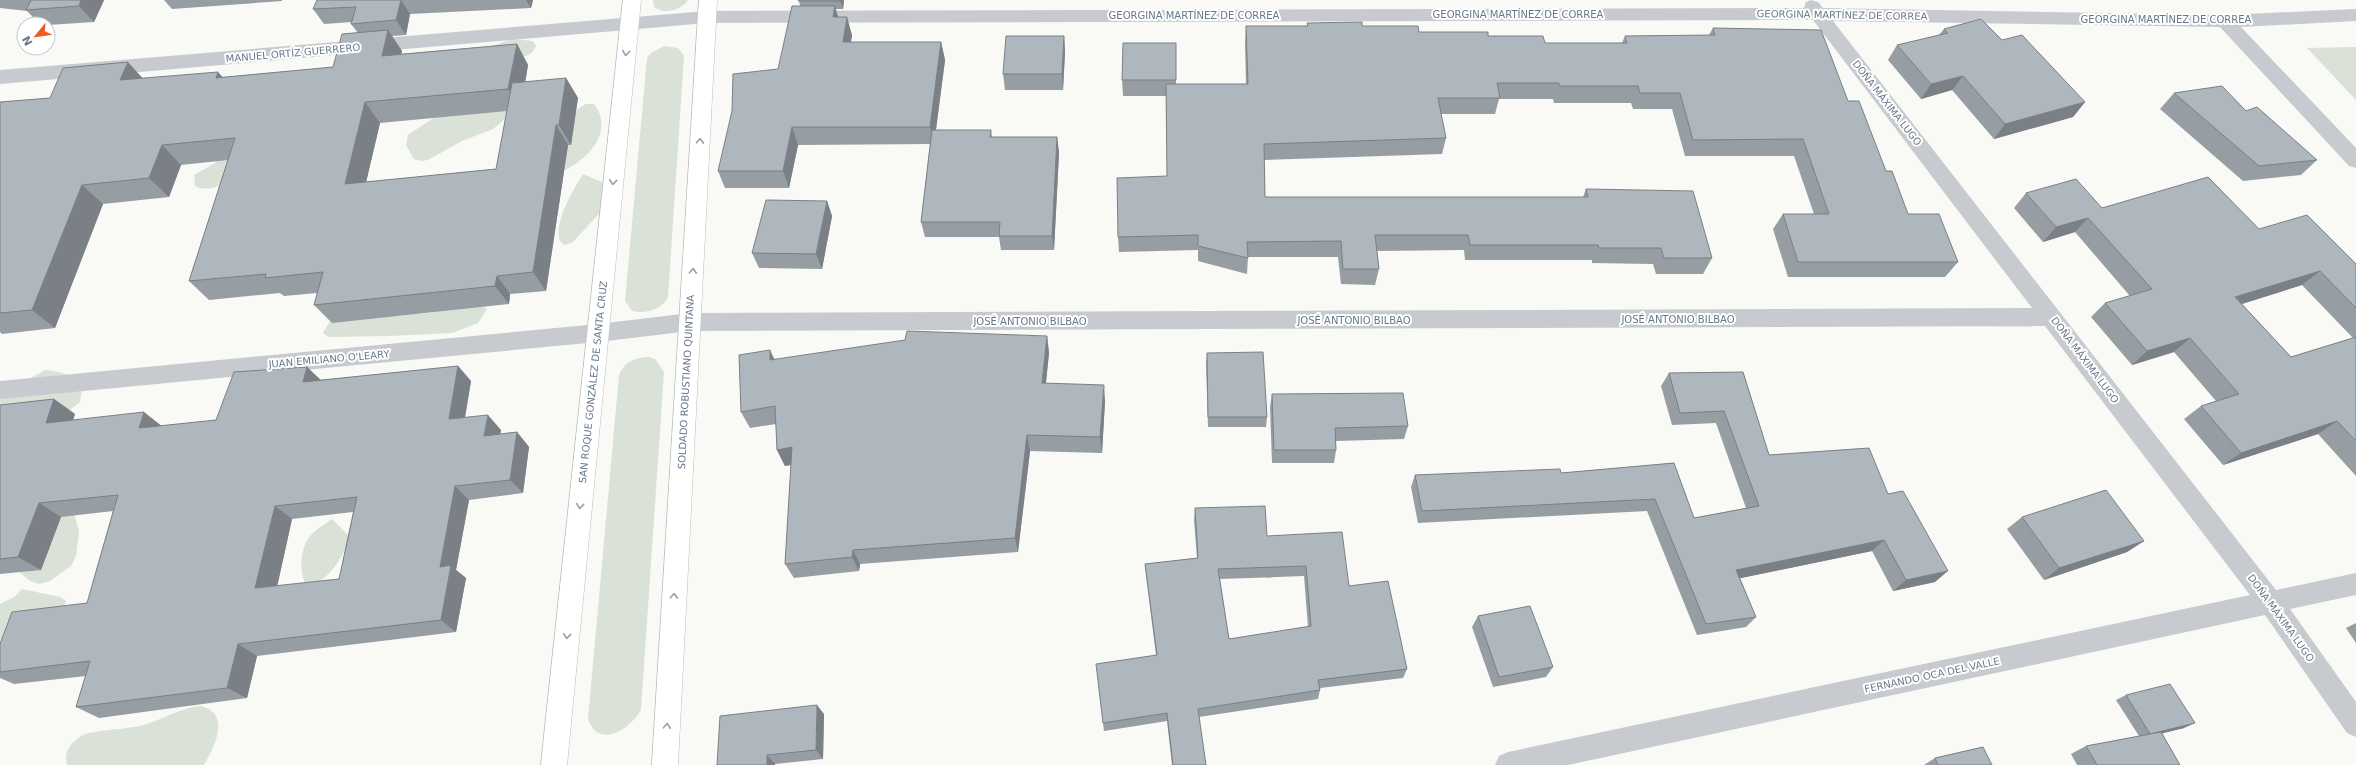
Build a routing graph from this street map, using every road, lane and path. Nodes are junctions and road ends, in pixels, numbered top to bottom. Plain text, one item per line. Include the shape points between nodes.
1 (632, 0) edge
2 (1813, 7) edge
3 (708, 8) edge
4 (2356, 15) edge
5 (681, 19) joint
6 (2225, 21) junction
7 (629, 25) junction
8 (0, 77) edge
9 (2356, 161) edge
10 (2052, 317) junction
11 (690, 322) junction
12 (657, 326) joint
13 (598, 333) junction
14 (0, 390) edge
15 (2356, 584) edge
16 (2271, 604) junction
17 (2356, 724) edge
18 (554, 765) edge
19 (665, 765) edge
20 (1508, 765) edge

1 - 7 street, SAN ROQUE GONZÁLEZ DE SANTA CRUZ
2 - 3 street, GEORGINA MARTÍNEZ DE CORREA
2 - 6 street, GEORGINA MARTÍNEZ DE CORREA
2 - 10 street, DOÑA MÁXIMA LUGO
3 - 5 street, GEORGINA MARTÍNEZ DE CORREA
11 -> 3 street, SOLDADO ROBUSTIANO QUINTANA
4 - 6 street, GEORGINA MARTÍNEZ DE CORREA
5 - 7 street, MANUEL ORTÍZ GUERRERO
6 - 9 street
7 - 8 street, MANUEL ORTÍZ GUERRERO
7 -> 13 street, SAN ROQUE GONZÁLEZ DE SANTA CRUZ
10 - 11 street, JOSÉ ANTONIO BILBAO
10 - 16 street, DOÑA MÁXIMA LUGO
11 - 12 street, JOSÉ ANTONIO BILBAO
19 -> 11 street, SOLDADO ROBUSTIANO QUINTANA
12 - 13 street, JUAN EMILIANO O'LEARY
13 - 14 street, JUAN EMILIANO O'LEARY
13 -> 18 street, SAN ROQUE GONZÁLEZ DE SANTA CRUZ
15 - 16 street, FERNANDO OCA DEL VALLE
16 - 17 street, DOÑA MÁXIMA LUGO
16 - 20 street, FERNANDO OCA DEL VALLE

